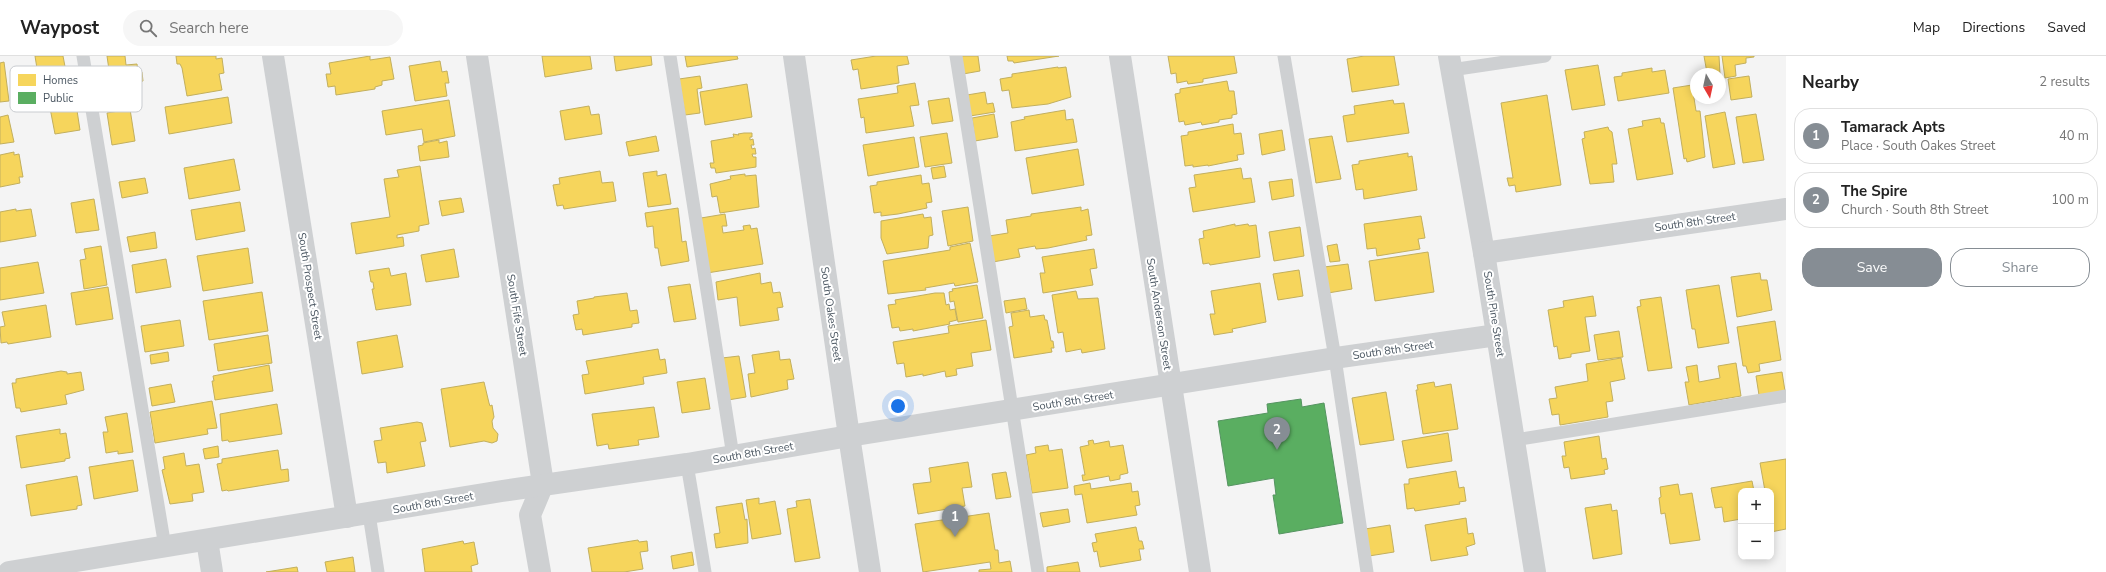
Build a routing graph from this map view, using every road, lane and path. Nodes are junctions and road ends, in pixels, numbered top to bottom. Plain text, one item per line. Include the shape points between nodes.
1 (83, 56) edge
2 (273, 56) edge
3 (477, 56) edge
4 (670, 56) edge
5 (794, 56) edge
6 (956, 56) edge
7 (1120, 56) edge
8 (1284, 56) edge
9 (1545, 56) edge
10 (1450, 63) edge
11 (85, 66) edge
12 (92, 112) edge
13 (1786, 209) edge
14 (1484, 253) junction
15 (1497, 335) junction
16 (1335, 358) junction
17 (1170, 385) junction
18 (1786, 396) edge
19 (1012, 410) junction
20 (849, 436) junction
21 (1515, 440) junction
22 (733, 456) junction
23 (687, 464) junction
24 (543, 484) junction
25 (369, 514) junction
26 (347, 517) junction
27 (207, 540) junction
28 (165, 547) junction
29 (9, 572) edge
30 (212, 572) edge
31 (378, 572) edge
32 (540, 572) edge
33 (705, 572) edge
34 (870, 572) edge
35 (1038, 572) edge
36 (1200, 572) edge
37 (1367, 572) edge
38 (1535, 572) edge

1 - 11 lane
2 - 26 street, South Prospect Street
3 - 24 street, South Fife Street
4 - 22 lane
5 - 20 street, South Oakes Street
6 - 19 lane
7 - 17 street, South Anderson Street
8 - 16 lane
9 - 10 lane
10 - 14 street, South Pine Street
12 - 28 lane
13 - 14 street, South 8th Street
14 - 15 street, South Pine Street
15 - 16 street, South 8th Street
15 - 21 street, South Pine Street
16 - 17 street, South 8th Street
16 - 37 lane
17 - 19 street, South 8th Street
17 - 36 street, South Anderson Street
18 - 21 lane
19 - 20 street, South 8th Street
19 - 35 lane
20 - 22 street, South 8th Street
20 - 34 street, South Oakes Street
21 - 38 street, South Pine Street
22 - 23 street, South 8th Street
23 - 24 street, South 8th Street
23 - 33 lane
24 - 25 street, South 8th Street
24 - 32 street via 530,515
25 - 26 street, South 8th Street
25 - 31 lane
26 - 27 street, South 8th Street
27 - 28 street, South 8th Street
27 - 30 street
28 - 29 street, South 8th Street

